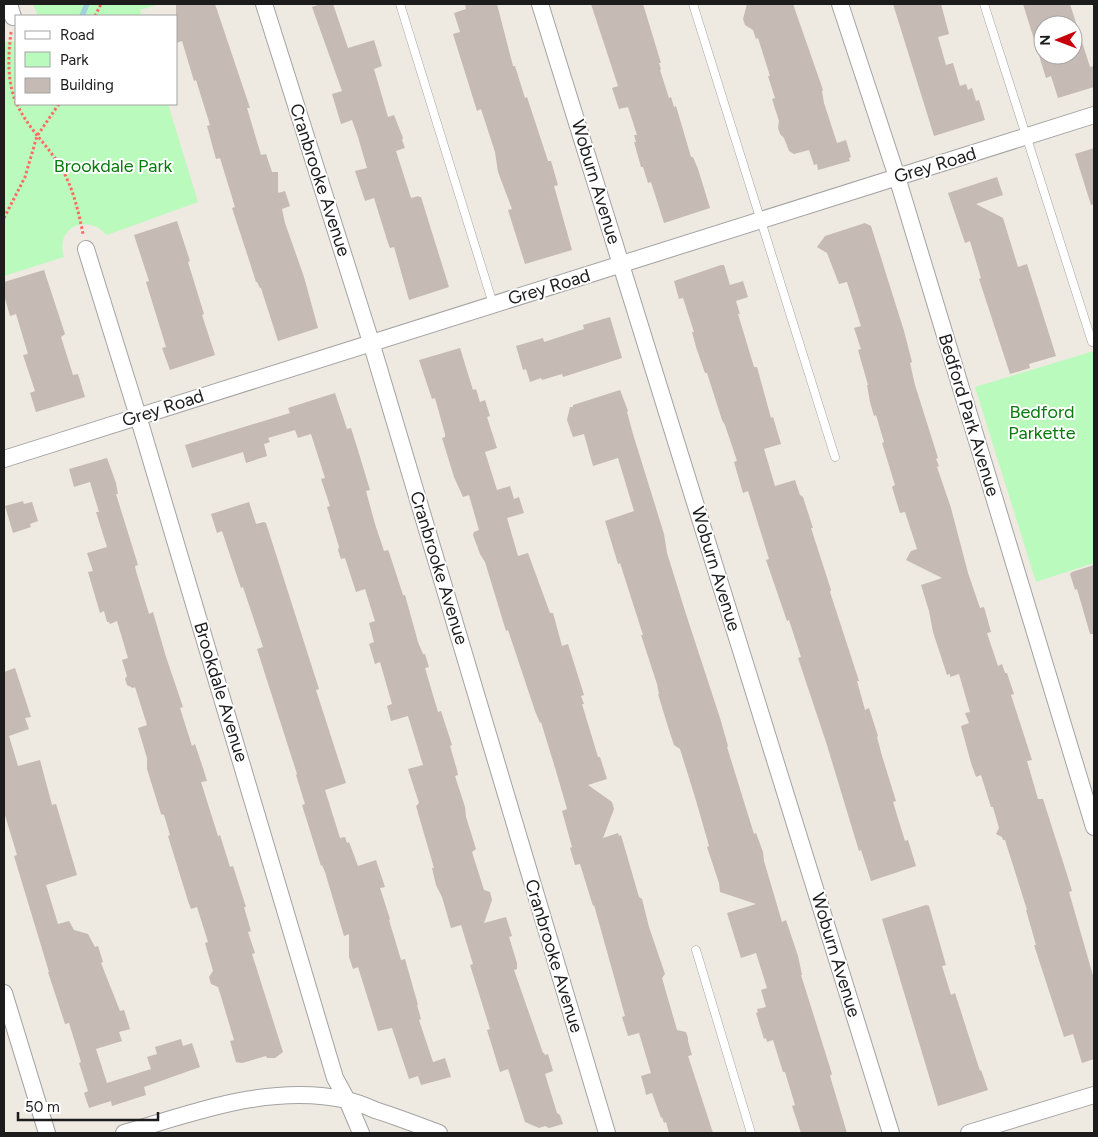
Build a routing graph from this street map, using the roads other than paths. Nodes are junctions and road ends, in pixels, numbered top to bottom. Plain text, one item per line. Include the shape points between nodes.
1 (264, 4) edge
2 (400, 4) edge
3 (540, 4) edge
4 (693, 4) edge
5 (840, 4) edge
6 (984, 4) edge
7 (1094, 115) edge
8 (1026, 137) junction
9 (897, 177) junction
10 (762, 220) junction
11 (86, 249) road end
12 (621, 265) junction
13 (493, 304) junction
14 (371, 342) junction
15 (1092, 342) dead end
16 (138, 416) junction
17 (836, 457) dead end
18 (4, 459) edge
19 (1094, 827) edge
20 (696, 950) dead end
21 (4, 993) edge
22 (1094, 1095) edge
23 (347, 1100) junction
24 (47, 1133) edge
25 (124, 1133) edge
26 (361, 1133) edge
27 (439, 1133) edge
28 (607, 1133) edge
29 (751, 1133) edge
30 (891, 1133) edge
31 (969, 1133) edge

1 - 14 street, Cranbrooke Avenue
2 - 13 lane
3 - 12 street, Woburn Avenue
4 - 10 lane
5 - 9 street, Bedford Park Avenue
6 - 8 lane
7 - 8 street, Grey Road
8 - 9 street, Grey Road
8 - 15 lane
9 - 10 street, Grey Road
9 - 19 street, Bedford Park Avenue
10 - 12 street, Grey Road
10 - 17 lane
11 - 16 street, Brookdale Avenue
12 - 13 street, Grey Road
12 - 30 street, Woburn Avenue
13 - 14 street, Grey Road
14 - 16 street, Grey Road
14 - 28 street, Cranbrooke Avenue
16 - 18 street, Grey Road
16 - 23 street, Brookdale Avenue via 335,1078
20 - 29 lane
21 - 24 street
22 - 31 street
23 - 25 street via 323,1096 261,1096
23 - 26 street, Brookdale Avenue
23 - 27 street

